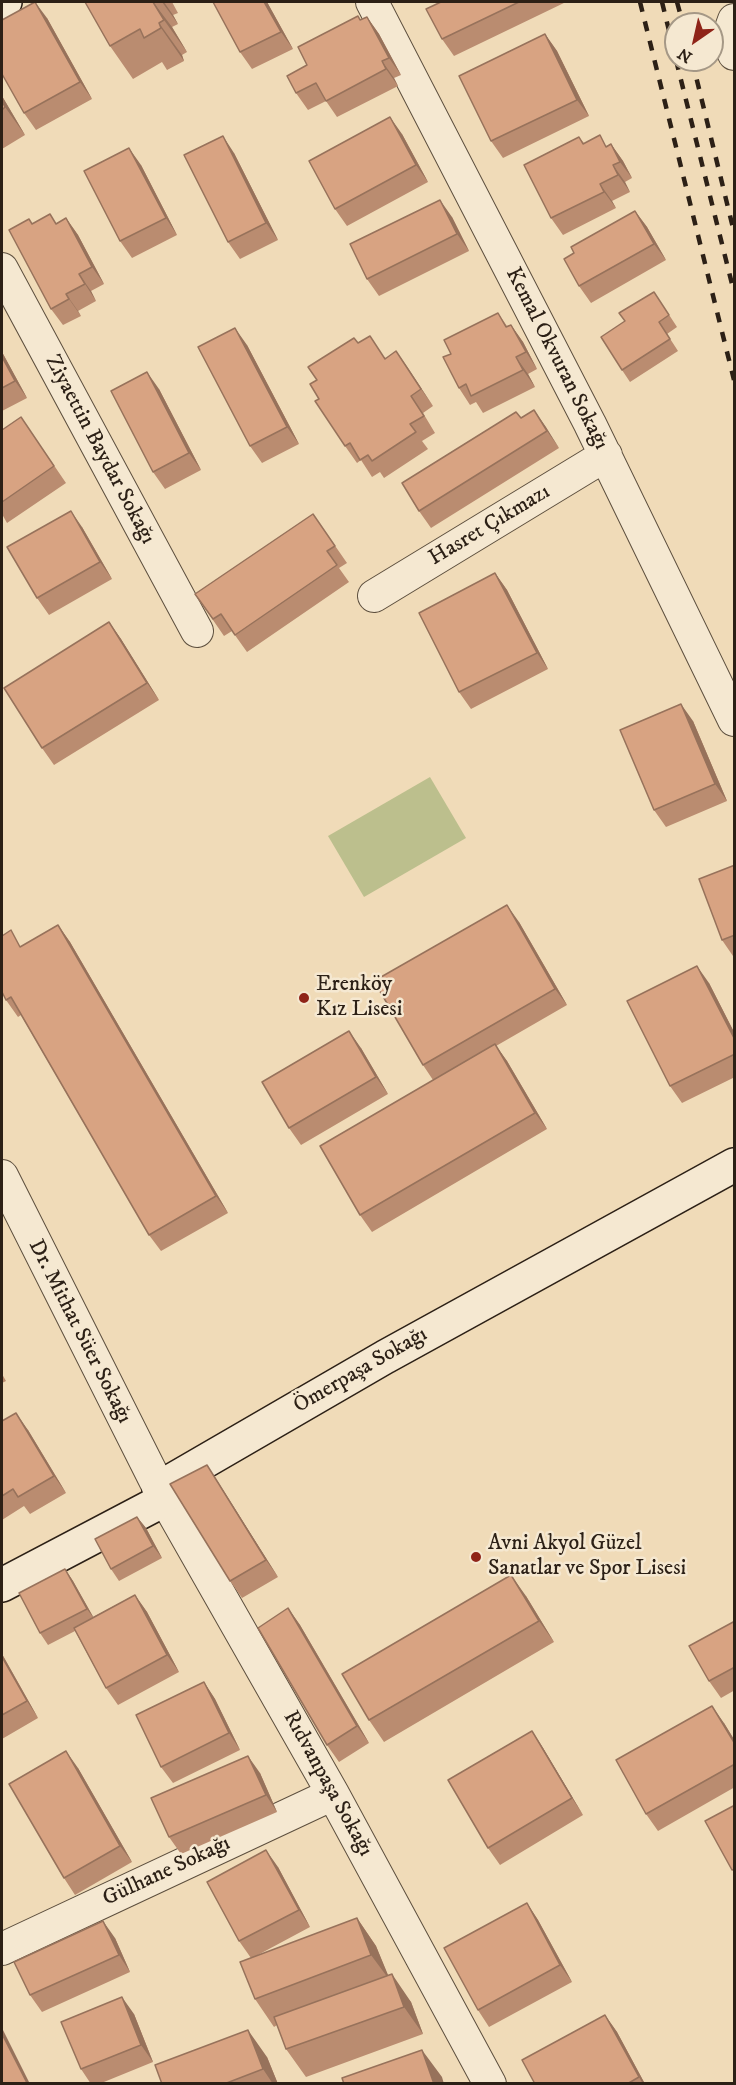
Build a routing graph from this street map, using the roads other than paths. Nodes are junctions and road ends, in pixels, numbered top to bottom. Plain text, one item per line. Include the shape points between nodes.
1 (6, 2) edge
2 (372, 2) edge
3 (2, 4) edge
4 (735, 20) edge
5 (735, 54) edge
6 (2, 269) edge
7 (606, 456) junction
8 (374, 597) dead end
9 (197, 632) dead end
10 (735, 720) edge
11 (735, 1165) edge
12 (2, 1176) edge
13 (159, 1488) junction
14 (2, 1585) edge
15 (333, 1794) junction
16 (2, 1949) edge
17 (490, 2084) edge

1 - 3 street
2 - 7 street, Kemal Okvuran Sokağı
4 - 5 street via 730,31
6 - 9 street, Ziyaettin Baydar Sokağı
7 - 8 street, Hasret Çıkmazı
7 - 10 street, Kemal Okvuran Sokağı
11 - 13 street, Ömerpaşa Sokağı via 464,1312
12 - 13 street, Dr. Mithat Süer Sokağı
13 - 14 street, Ömerpaşa Sokağı via 160,1502
13 - 15 street, Rıdvanpaşa Sokağı
15 - 16 street, Gülhane Sokağı
15 - 17 street, Rıdvanpaşa Sokağı

